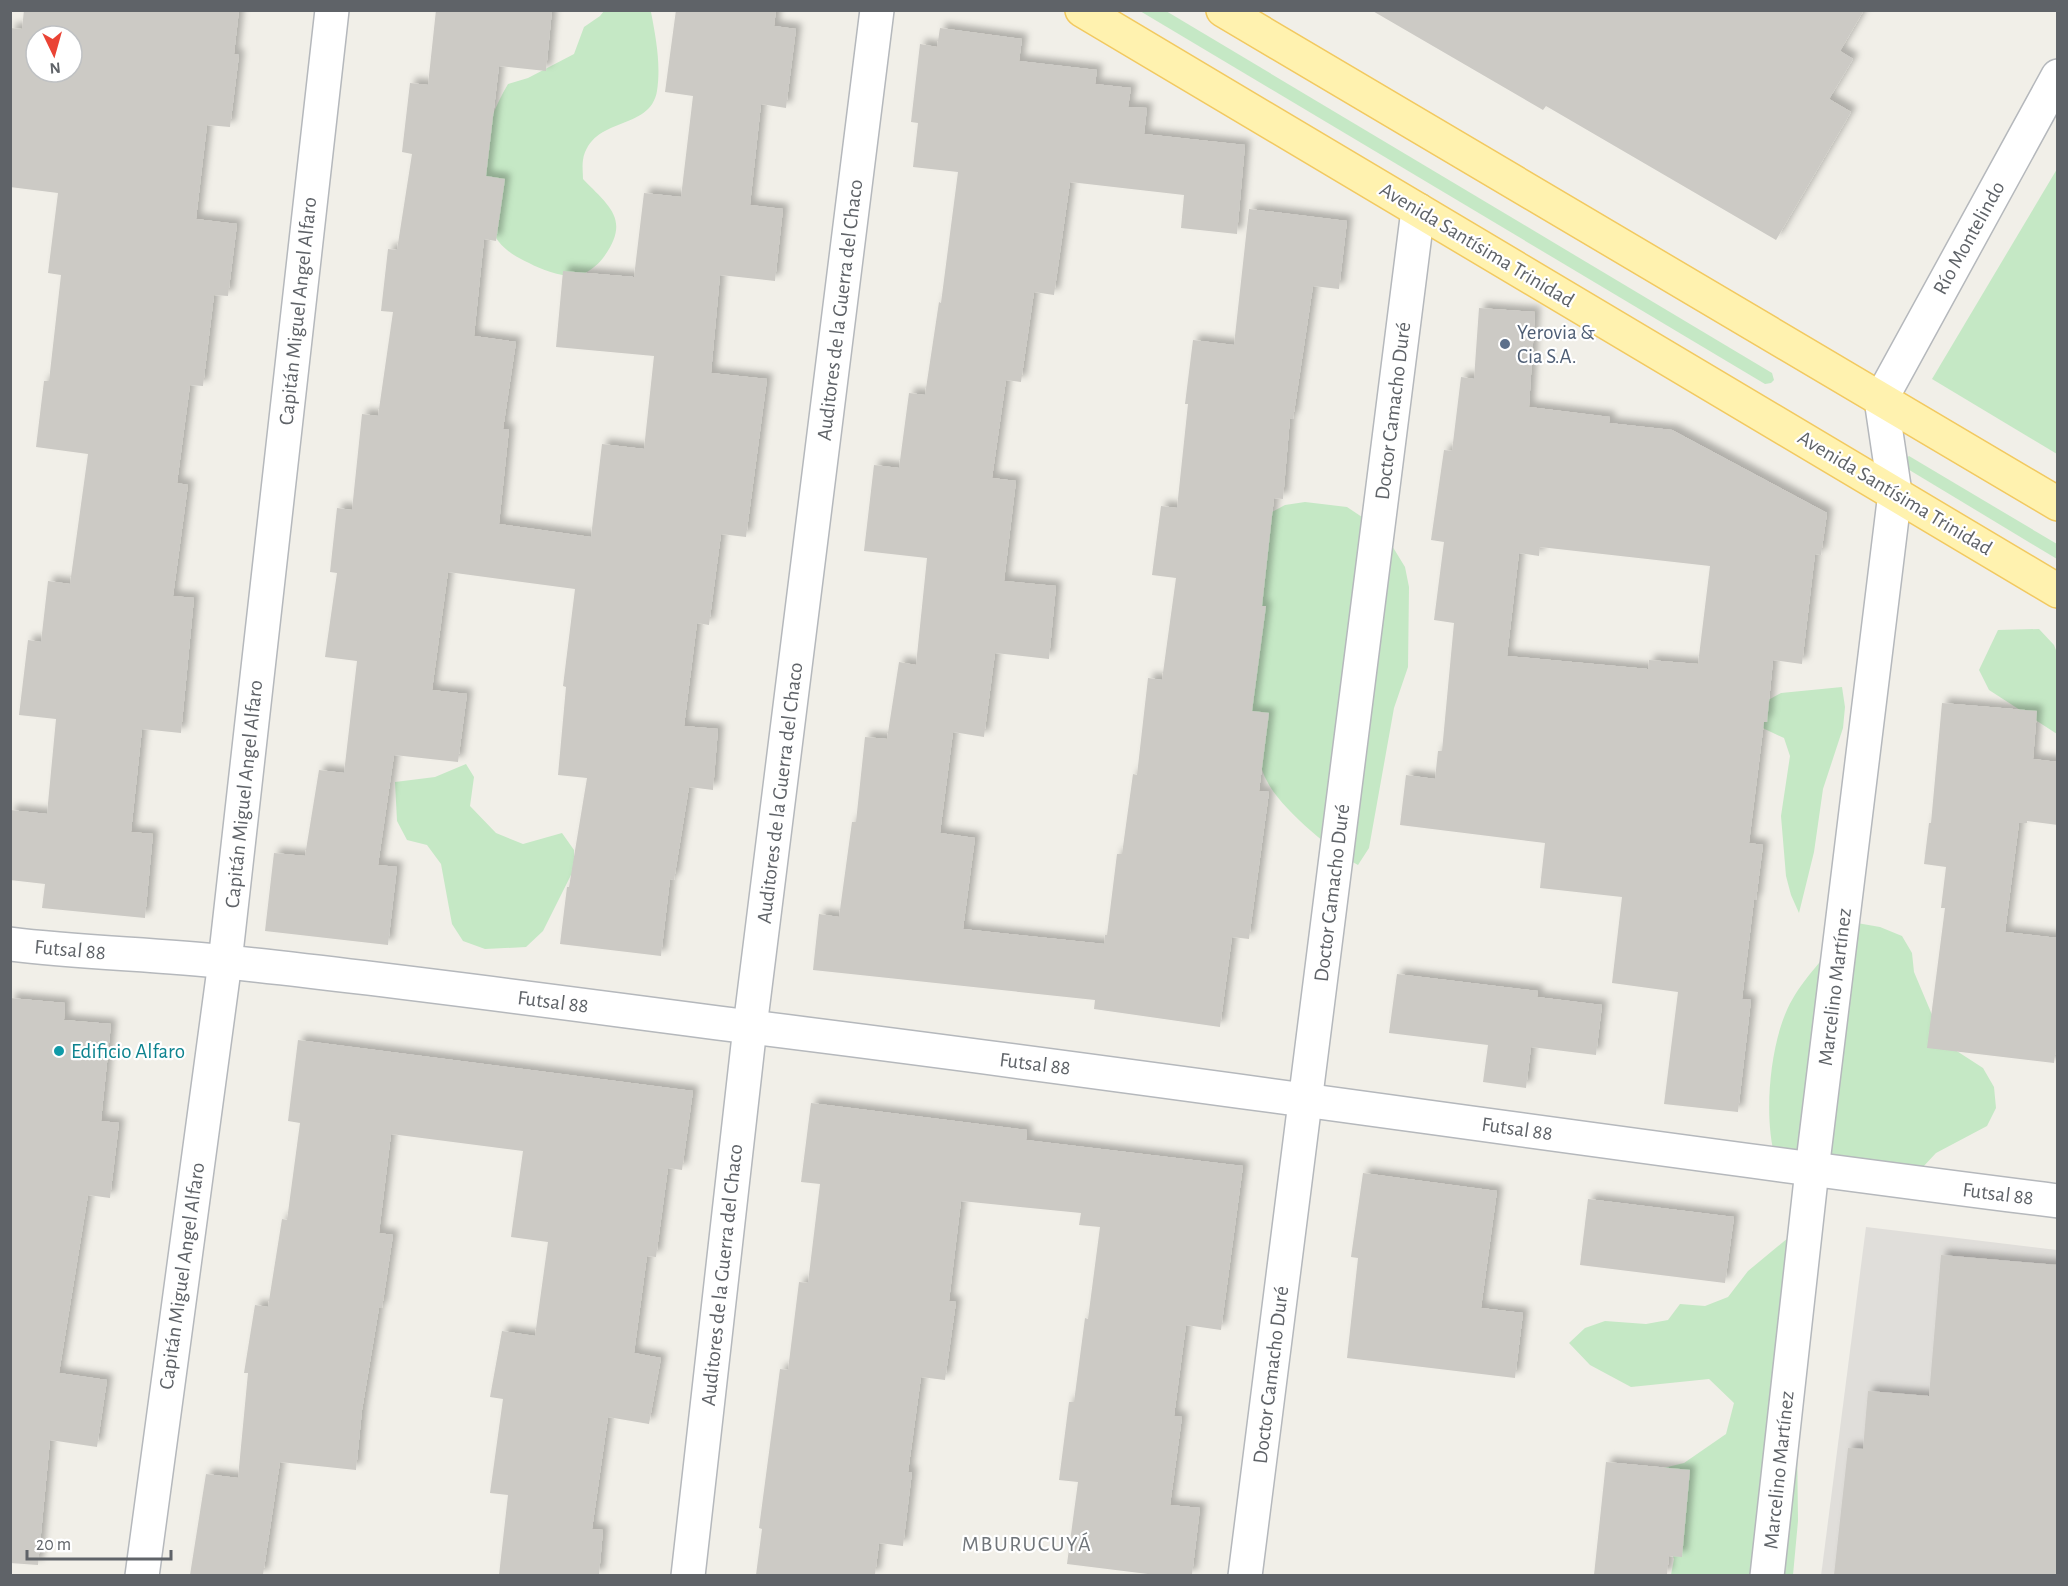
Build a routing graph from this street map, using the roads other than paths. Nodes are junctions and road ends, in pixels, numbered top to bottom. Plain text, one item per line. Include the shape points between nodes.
1 (332, 10) edge
2 (877, 10) edge
3 (1082, 10) edge
4 (1223, 10) edge
5 (2058, 76) edge
6 (1418, 210) junction
7 (1881, 399) junction
8 (1895, 493) junction
9 (2058, 504) edge
10 (2058, 591) edge
11 (10, 944) edge
12 (225, 962) junction
13 (750, 1027) junction
14 (1306, 1100) junction
15 (1812, 1170) junction
16 (2058, 1201) edge
17 (142, 1575) edge
18 (688, 1575) edge
19 (1245, 1575) edge
20 (1767, 1575) edge

1 - 12 street, Capitán Miguel Angel Alfaro
2 - 13 street, Auditores de la Guerra del Chaco
3 - 6 main road, Avenida Santísima Trinidad
4 - 7 main road
5 - 7 street, Río Montelindo
6 - 8 main road, Avenida Santísima Trinidad
6 - 14 street, Doctor Camacho Duré
7 - 8 street, Marcelino Martínez
7 - 9 main road
8 - 10 main road, Avenida Santísima Trinidad
8 - 15 street, Marcelino Martínez
11 - 12 street, Futsal 88
12 - 13 street, Futsal 88
12 - 17 street, Capitán Miguel Angel Alfaro
13 - 14 street, Futsal 88
13 - 18 street, Auditores de la Guerra del Chaco
14 - 15 street, Futsal 88
14 - 19 street, Doctor Camacho Duré
15 - 16 street, Futsal 88
15 - 20 street, Marcelino Martínez

